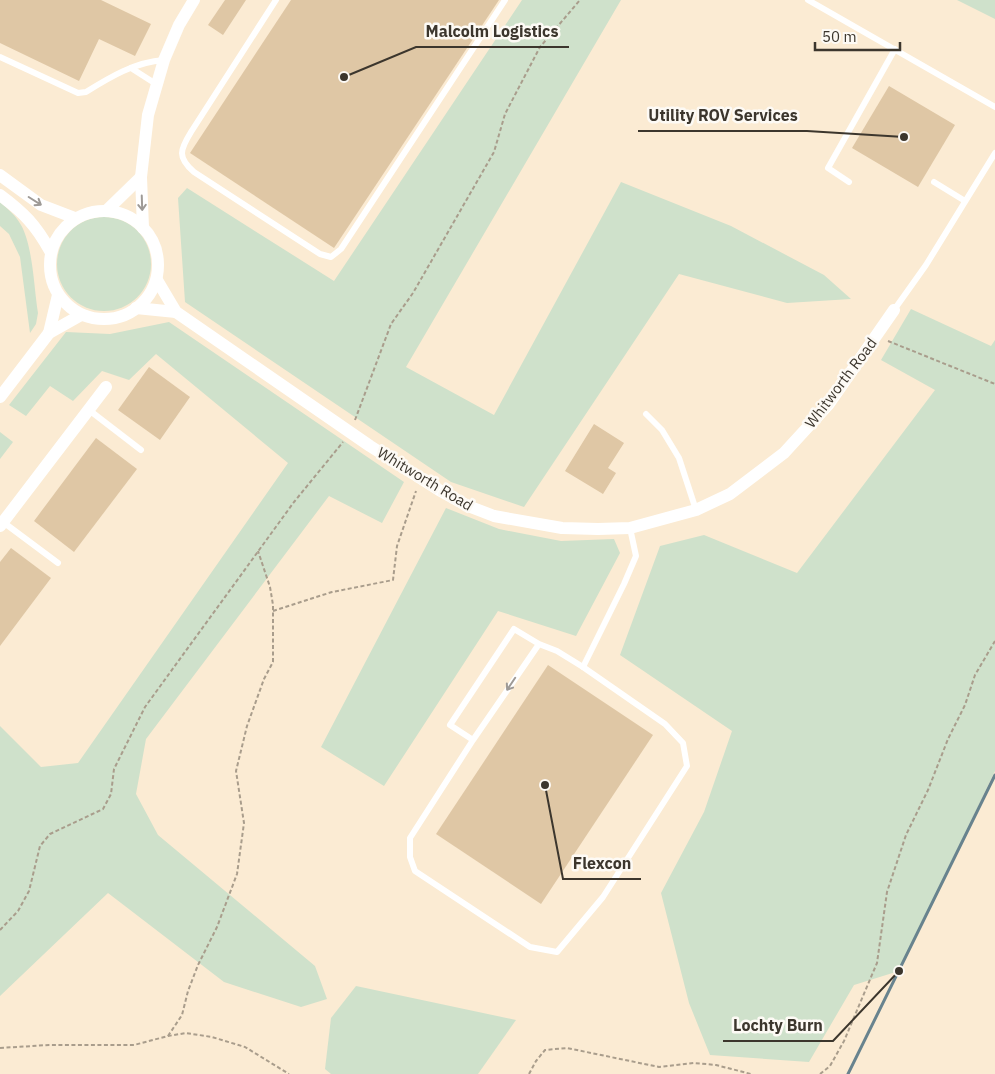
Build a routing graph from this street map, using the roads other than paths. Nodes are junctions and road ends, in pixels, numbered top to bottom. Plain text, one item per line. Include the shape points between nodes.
1 (276, 0) edge
2 (505, 0) edge
3 (808, 0) edge
4 (191, 1) edge
5 (895, 50) junction
6 (0, 57) edge
7 (164, 60) junction
8 (130, 68) junction
9 (156, 84) junction
10 (995, 107) edge
11 (995, 153) edge
12 (0, 176) edge
13 (141, 177) junction
14 (849, 182) dead end
15 (934, 182) dead end
16 (0, 195) edge
17 (966, 200) junction
18 (106, 211) junction
19 (75, 218) junction
20 (143, 228) junction
21 (50, 250) junction
22 (157, 280) junction
23 (58, 295) junction
24 (136, 308) junction
25 (894, 310) joint
26 (176, 312) junction
27 (82, 315) junction
28 (49, 333) junction
29 (106, 387) dead end
30 (0, 396) edge
31 (89, 410) junction
32 (646, 414) dead end
33 (141, 450) dead end
34 (696, 510) junction
35 (2, 524) edge
36 (630, 528) junction
37 (58, 563) dead end
38 (538, 644) junction
39 (583, 667) junction
40 (473, 740) junction

1 - 2 lane via 184,143 182,156 194,172 320,254 331,256 341,249
3 - 5 lane
4 - 7 street
5 - 10 lane
5 - 14 lane via 828,168
6 - 8 lane via 78,93 86,92
7 - 8 lane
7 - 9 street
8 - 9 lane
9 - 13 street via 148,115
11 - 17 lane
12 -> 19 street via 40,205
13 - 18 street
13 -> 20 street
15 - 17 lane
16 - 21 street via 24,213
17 - 25 lane via 926,266
18 - 19 street via 88,212
18 - 20 street via 132,218
19 - 21 street via 65,226
20 - 22 street via 157,246 160,262
21 - 23 street via 51,281
22 - 24 street via 150,295
22 - 26 street, Whitworth Road
23 - 27 street
23 - 28 street
24 - 26 street, Whitworth Road
24 - 27 street via 118,317 100,320
25 - 34 street, Whitworth Road via 828,405 784,453 730,494
26 - 36 street, Whitworth Road via 351,433 468,506 494,516 562,528
27 - 28 street
28 - 30 street
29 - 31 street
31 - 33 lane
31 - 35 street
32 - 34 lane via 662,430 679,458
34 - 36 street, Whitworth Road
35 - 37 lane
36 - 39 lane via 636,556
38 - 39 lane
38 -> 40 lane
38 - 40 lane via 514,629 450,725
39 - 40 lane via 665,724 682,743 687,766 603,898 557,952 530,947 415,871 410,857 410,838

